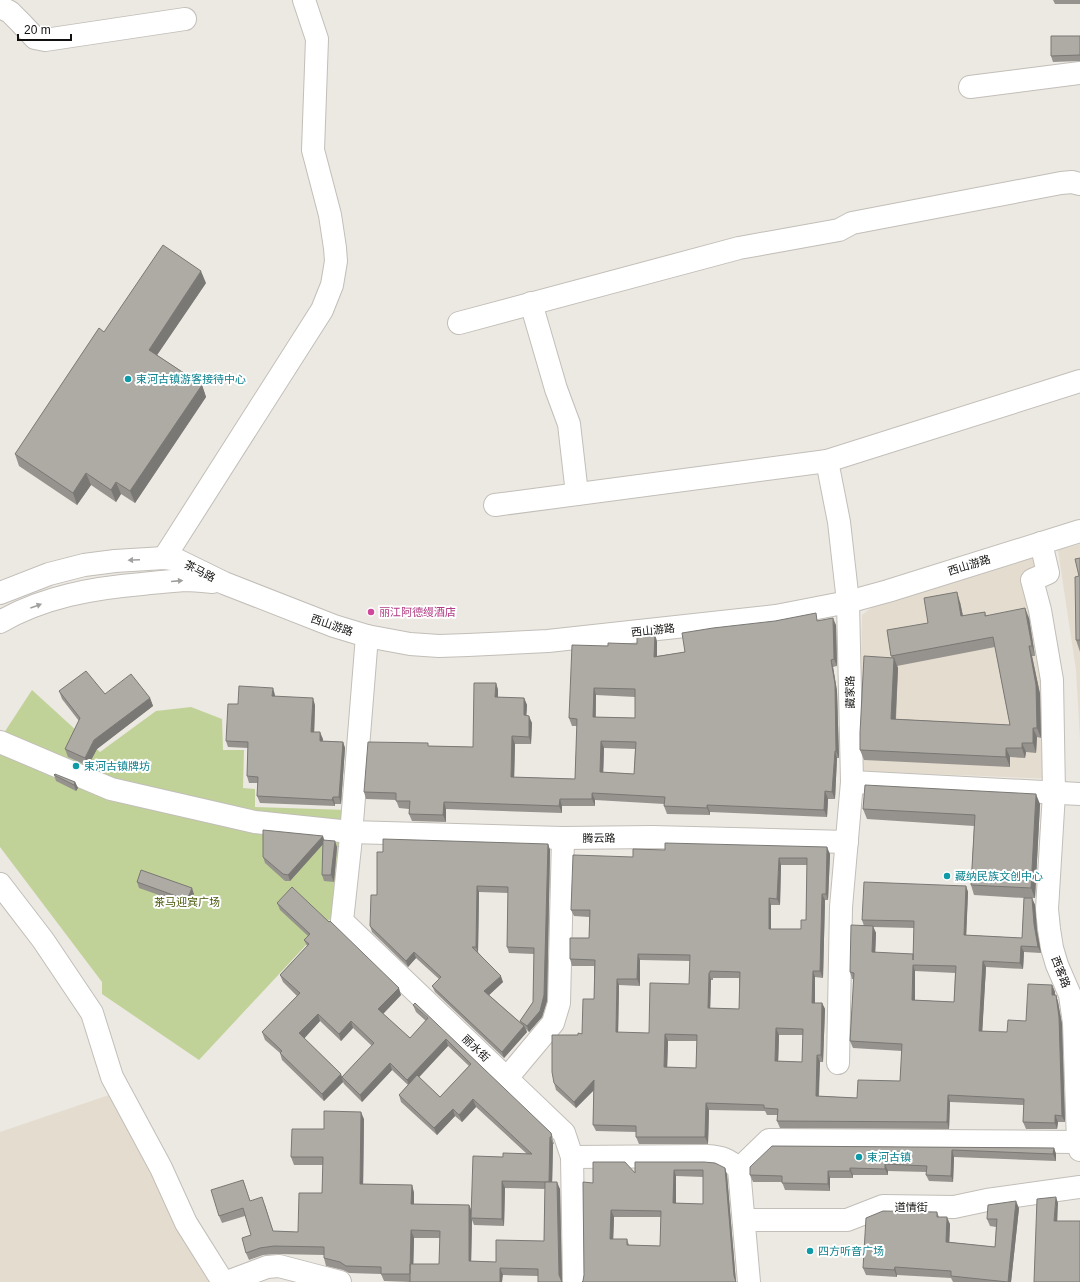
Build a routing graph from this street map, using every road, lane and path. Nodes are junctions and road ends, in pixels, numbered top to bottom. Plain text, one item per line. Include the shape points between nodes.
1 (304, 0) edge
2 (0, 7) edge
3 (185, 19) dead end
4 (1080, 73) edge
5 (970, 87) dead end
6 (1080, 184) edge
7 (532, 304) junction
8 (459, 323) dead end
9 (1080, 381) edge
10 (827, 461) junction
11 (577, 494) junction
12 (495, 505) dead end
13 (1080, 531) edge
14 (1041, 543) junction
15 (164, 558) junction
16 (224, 583) junction
17 (0, 593) edge
18 (848, 602) junction
19 (0, 622) edge
20 (367, 636) junction
21 (0, 742) edge
22 (852, 782) junction
23 (1054, 793) junction
24 (1080, 794) edge
25 (350, 832) junction
26 (563, 838) junction
27 (847, 842) junction
28 (0, 884) edge
29 (838, 1063) dead end
30 (507, 1078) junction
31 (1079, 1146) edge
32 (572, 1157) junction
33 (739, 1169) junction
34 (1080, 1187) edge
35 (744, 1220) junction
36 (223, 1282) edge
37 (227, 1282) edge
38 (340, 1282) edge
39 (574, 1282) edge
40 (748, 1282) edge

1 - 15 street via 317,38 313,150 330,215 335,248 336,261 332,285 322,310
2 - 3 street via 10,12 34,38 45,40
4 - 5 street
6 - 7 street via 1061,183 852,223 839,230 739,248
7 - 8 street
7 - 11 street via 556,389 569,424
9 - 10 street
10 - 11 street
10 - 18 street, 藏家路 via 839,522
11 - 12 street
13 - 14 street, 西山游路
14 - 18 street, 西山游路
14 - 23 street, 西客路 via 1048,573 1032,580 1052,680
15 - 16 street, 茶马路 via 177,560
15 -> 17 street, 茶马路 via 84,565 49,574
19 -> 16 street, 茶马路 via 34,606 89,590 186,580
16 - 20 street, 西山游路 via 334,626
18 - 20 street, 西山游路 via 776,616 548,642 439,646 410,644
18 - 22 street, 藏家路
20 - 25 street
21 - 25 street, 腾云路 via 111,789 254,822
22 - 23 street
22 - 27 street, 藏家路
23 - 24 street
23 - 31 street, 西客路 via 1047,909 1057,965 1070,995 1074,1023
25 - 26 street, 腾云路
25 - 30 street, 丽水街 via 342,921
26 - 27 street, 腾云路 via 652,837
26 - 30 street via 557,1012 553,1023
27 - 29 street, 藏家路 via 841,907
28 - 36 street via 43,940 92,1012 112,1077 161,1168 186,1223
30 - 32 street, 丽水街 via 564,1133
31 - 33 street via 769,1140
32 - 33 street via 718,1157 731,1161
32 - 39 street, 丽水街
33 - 35 street
34 - 35 street, 道情街 via 954,1207 883,1206 847,1220
35 - 40 street
37 - 38 street via 267,1266 279,1266

